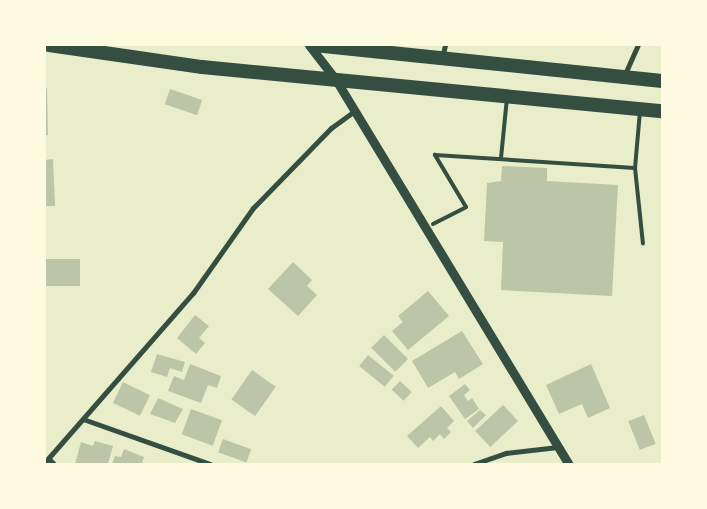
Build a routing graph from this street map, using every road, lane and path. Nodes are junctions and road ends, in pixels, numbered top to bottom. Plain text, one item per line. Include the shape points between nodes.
1 (49, 45) edge
2 (309, 45) edge
3 (314, 45) edge
4 (638, 45) edge
5 (443, 52) edge
6 (623, 77) junction
7 (336, 80) junction
8 (662, 81) edge
9 (507, 96) junction
10 (640, 109) junction
11 (354, 111) junction
12 (662, 111) edge
13 (502, 158) junction
14 (635, 168) junction
15 (433, 224) dead end
16 (643, 244) dead end
17 (83, 419) junction
18 (558, 447) junction
19 (47, 461) edge
20 (54, 464) edge
21 (210, 464) edge
22 (474, 464) edge
23 (569, 464) edge

1 - 7 highway via 202,67
2 - 7 street
3 - 5 highway
4 - 6 street
5 - 6 highway
6 - 8 highway
7 - 9 highway
7 - 11 street
9 - 10 highway
9 - 13 lane
10 - 12 highway
10 - 14 lane
11 - 17 street via 331,128 252,208 193,293
11 - 18 street
13 - 14 lane
13 - 15 lane via 435,155 466,206
14 - 16 lane
17 - 19 street
17 - 21 street
18 - 22 street via 506,453
18 - 23 street
19 - 20 street

